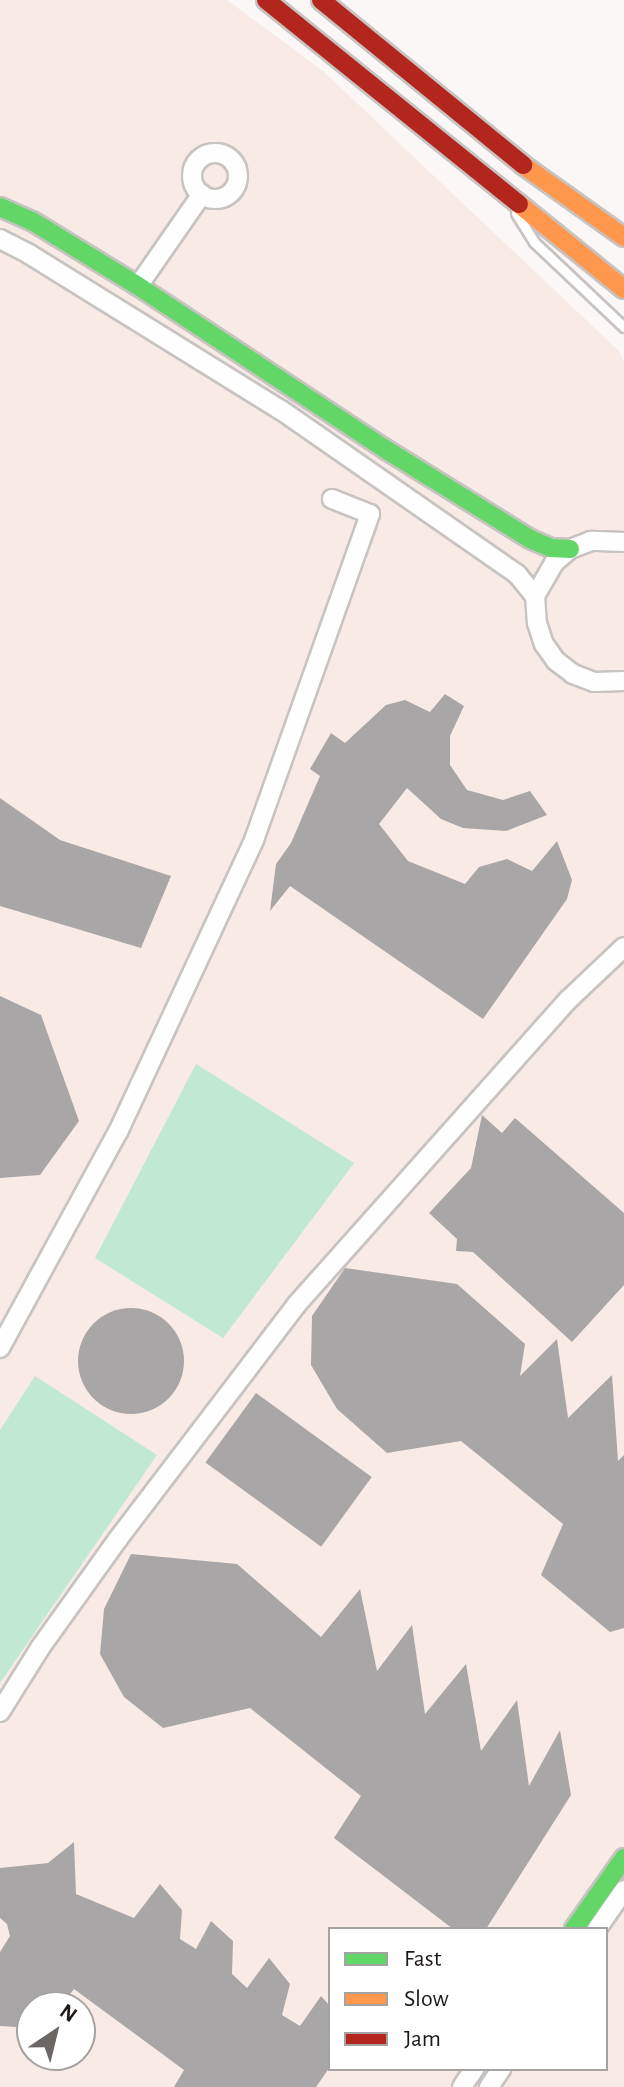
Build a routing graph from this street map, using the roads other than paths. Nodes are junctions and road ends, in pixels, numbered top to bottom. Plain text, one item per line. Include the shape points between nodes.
1 (266, 0) edge
2 (321, 0) edge
3 (504, 193) junction
4 (202, 194) dead end
5 (0, 207) edge
6 (624, 237) edge
7 (0, 239) edge
8 (138, 286) junction
9 (624, 289) edge
10 (624, 327) edge
11 (296, 390) junction
12 (281, 410) junction
13 (332, 499) dead end
14 (621, 538) edge
15 (570, 549) junction
16 (535, 596) junction
17 (624, 681) edge
18 (624, 947) edge
19 (0, 1348) edge
20 (0, 1712) edge
21 (624, 1858) edge
22 (624, 1890) edge
23 (575, 1927) edge
24 (598, 1927) edge

1 - 3 main road
2 - 6 main road via 535,175
3 - 9 main road
3 - 10 lane via 534,242
4 - 8 street
5 - 8 main road
7 - 12 street
8 - 11 main road
11 - 12 street
11 - 15 main road via 530,539
12 - 16 street via 517,574
13 - 19 street via 370,514 254,840 118,1132
14 - 15 street
15 - 16 street via 554,563
16 - 17 street via 537,623 556,661 594,682
18 - 20 street via 568,1000 297,1304 118,1539
21 - 23 main road
22 - 24 street

